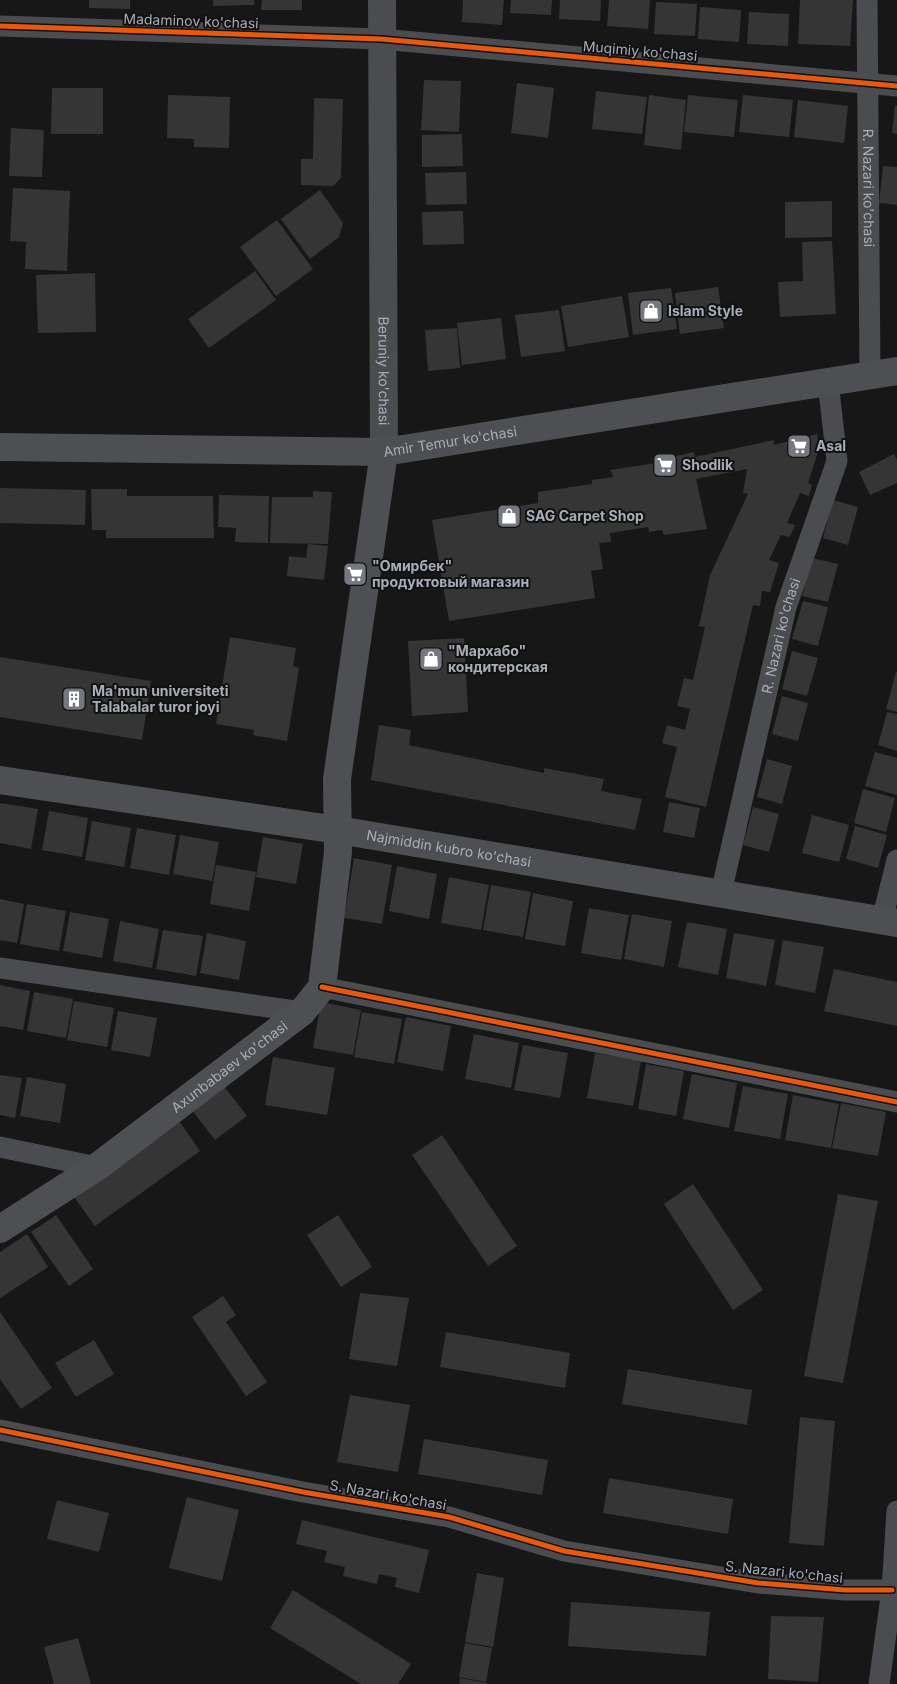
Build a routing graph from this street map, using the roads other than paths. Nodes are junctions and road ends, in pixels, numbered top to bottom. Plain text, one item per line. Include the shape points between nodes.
1 (382, 0) edge
2 (867, 0) edge
3 (0, 26) edge
4 (381, 39) junction
5 (866, 83) junction
6 (897, 86) edge
7 (897, 371) edge
8 (870, 376) junction
9 (828, 382) junction
10 (0, 447) edge
11 (384, 452) junction
12 (0, 780) edge
13 (338, 830) junction
14 (897, 860) edge
15 (720, 893) junction
16 (890, 922) edge
17 (0, 968) edge
18 (322, 987) junction
19 (302, 1012) junction
20 (897, 1102) edge
21 (0, 1147) edge
22 (97, 1167) junction
23 (0, 1229) edge
24 (0, 1430) edge
25 (897, 1511) edge
26 (892, 1590) junction
27 (879, 1684) edge

1 - 4 street, Beruniy ko'chasi
2 - 5 street, R. Nazari ko'chasi
3 - 4 street, Madaminov ko'chasi
4 - 5 street, Muqimiy ko'chasi
4 - 11 street, Beruniy ko'chasi
5 - 6 street, Muqimiy ko'chasi
5 - 8 street, R. Nazari ko'chasi
7 - 8 main road, Amir Temur ko'chasi
8 - 9 main road, Amir Temur ko'chasi
9 - 11 main road, Amir Temur ko'chasi
9 - 15 street, R. Nazari ko'chasi via 837,461 786,607
10 - 11 main road, Amir Temur ko'chasi
11 - 13 main road, Beruniy ko'chasi via 337,779
12 - 13 main road, Najmiddin kubro ko'chasi
13 - 15 main road, Najmiddin kubro ko'chasi
13 - 18 main road
14 - 16 street
15 - 16 main road, Najmiddin kubro ko'chasi
17 - 19 street
18 - 19 main road, Axunbabaev ko'chasi
18 - 20 street
19 - 22 main road, Axunbabaev ko'chasi
21 - 22 street
22 - 23 main road, Axunbabaev ko'chasi
24 - 26 street, S. Nazari ko'chasi via 303,1492 449,1517 564,1551 758,1583
25 - 26 street
26 - 27 street

